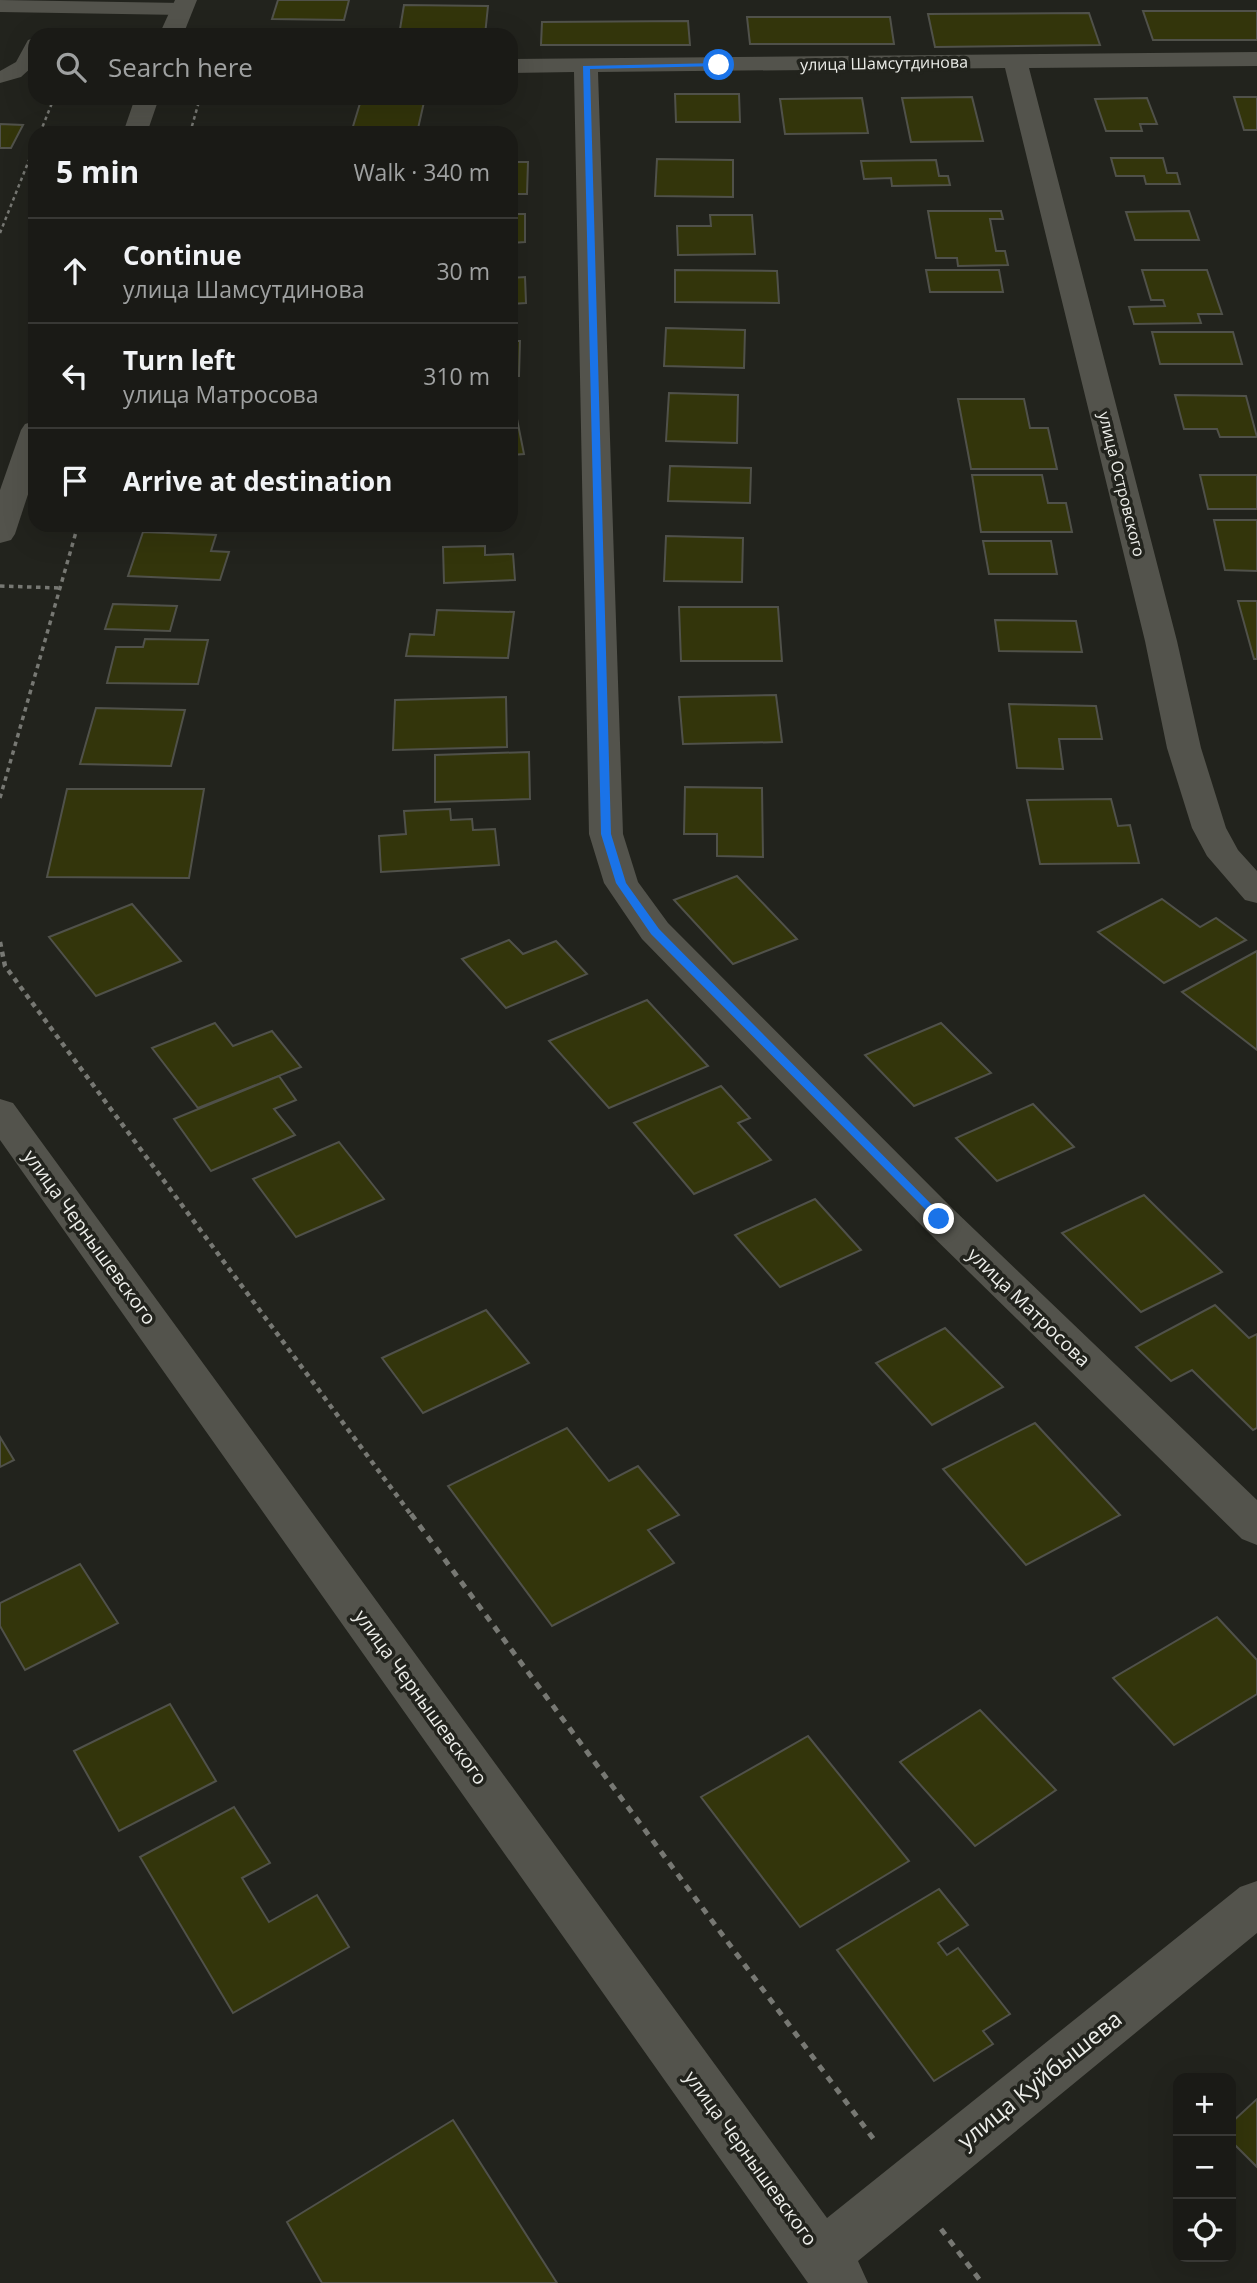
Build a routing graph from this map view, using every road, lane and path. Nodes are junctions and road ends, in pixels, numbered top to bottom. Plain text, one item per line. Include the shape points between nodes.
1 (184, 5) edge
2 (0, 6) edge
3 (49, 7) junction
4 (41, 28) edge
5 (174, 28) edge
6 (1257, 59) edge
7 (1015, 61) junction
8 (28, 62) edge
9 (518, 66) edge
10 (586, 66) junction
11 (0, 77) edge
12 (51, 105) edge
13 (145, 105) edge
14 (198, 105) edge
15 (43, 126) edge
16 (137, 126) edge
17 (192, 126) edge
18 (28, 163) edge
19 (0, 233) edge
20 (28, 451) edge
21 (76, 532) edge
22 (0, 534) edge
23 (0, 586) edge
24 (61, 587) junction
25 (0, 798) edge
26 (1257, 892) edge
27 (0, 942) edge
28 (0, 1112) edge
29 (1257, 1527) edge
30 (1257, 1903) edge
31 (908, 2185) junction
32 (831, 2269) edge
33 (982, 2283) edge

1 - 3 lane
1 - 5 street
2 - 3 lane
3 - 4 lane
6 - 7 street, улица Шамсутдинова
7 - 10 street, улица Шамсутдинова
7 - 26 street, улица Островского via 1188,761 1209,828 1224,856
8 - 11 lane via 22,69
9 - 10 street, улица Шамсутдинова
10 - 29 street, улица Матросова via 606,834 621,883 655,931 737,1017
12 - 15 path
13 - 16 street
14 - 17 path
18 - 19 path
20 - 22 street
21 - 24 path
23 - 24 path
24 - 25 path
27 - 31 path via 5,967
28 - 32 street, улица Чернышевского
30 - 31 street, улица Куйбышева
31 - 32 street, улица Куйбышева
31 - 33 path

